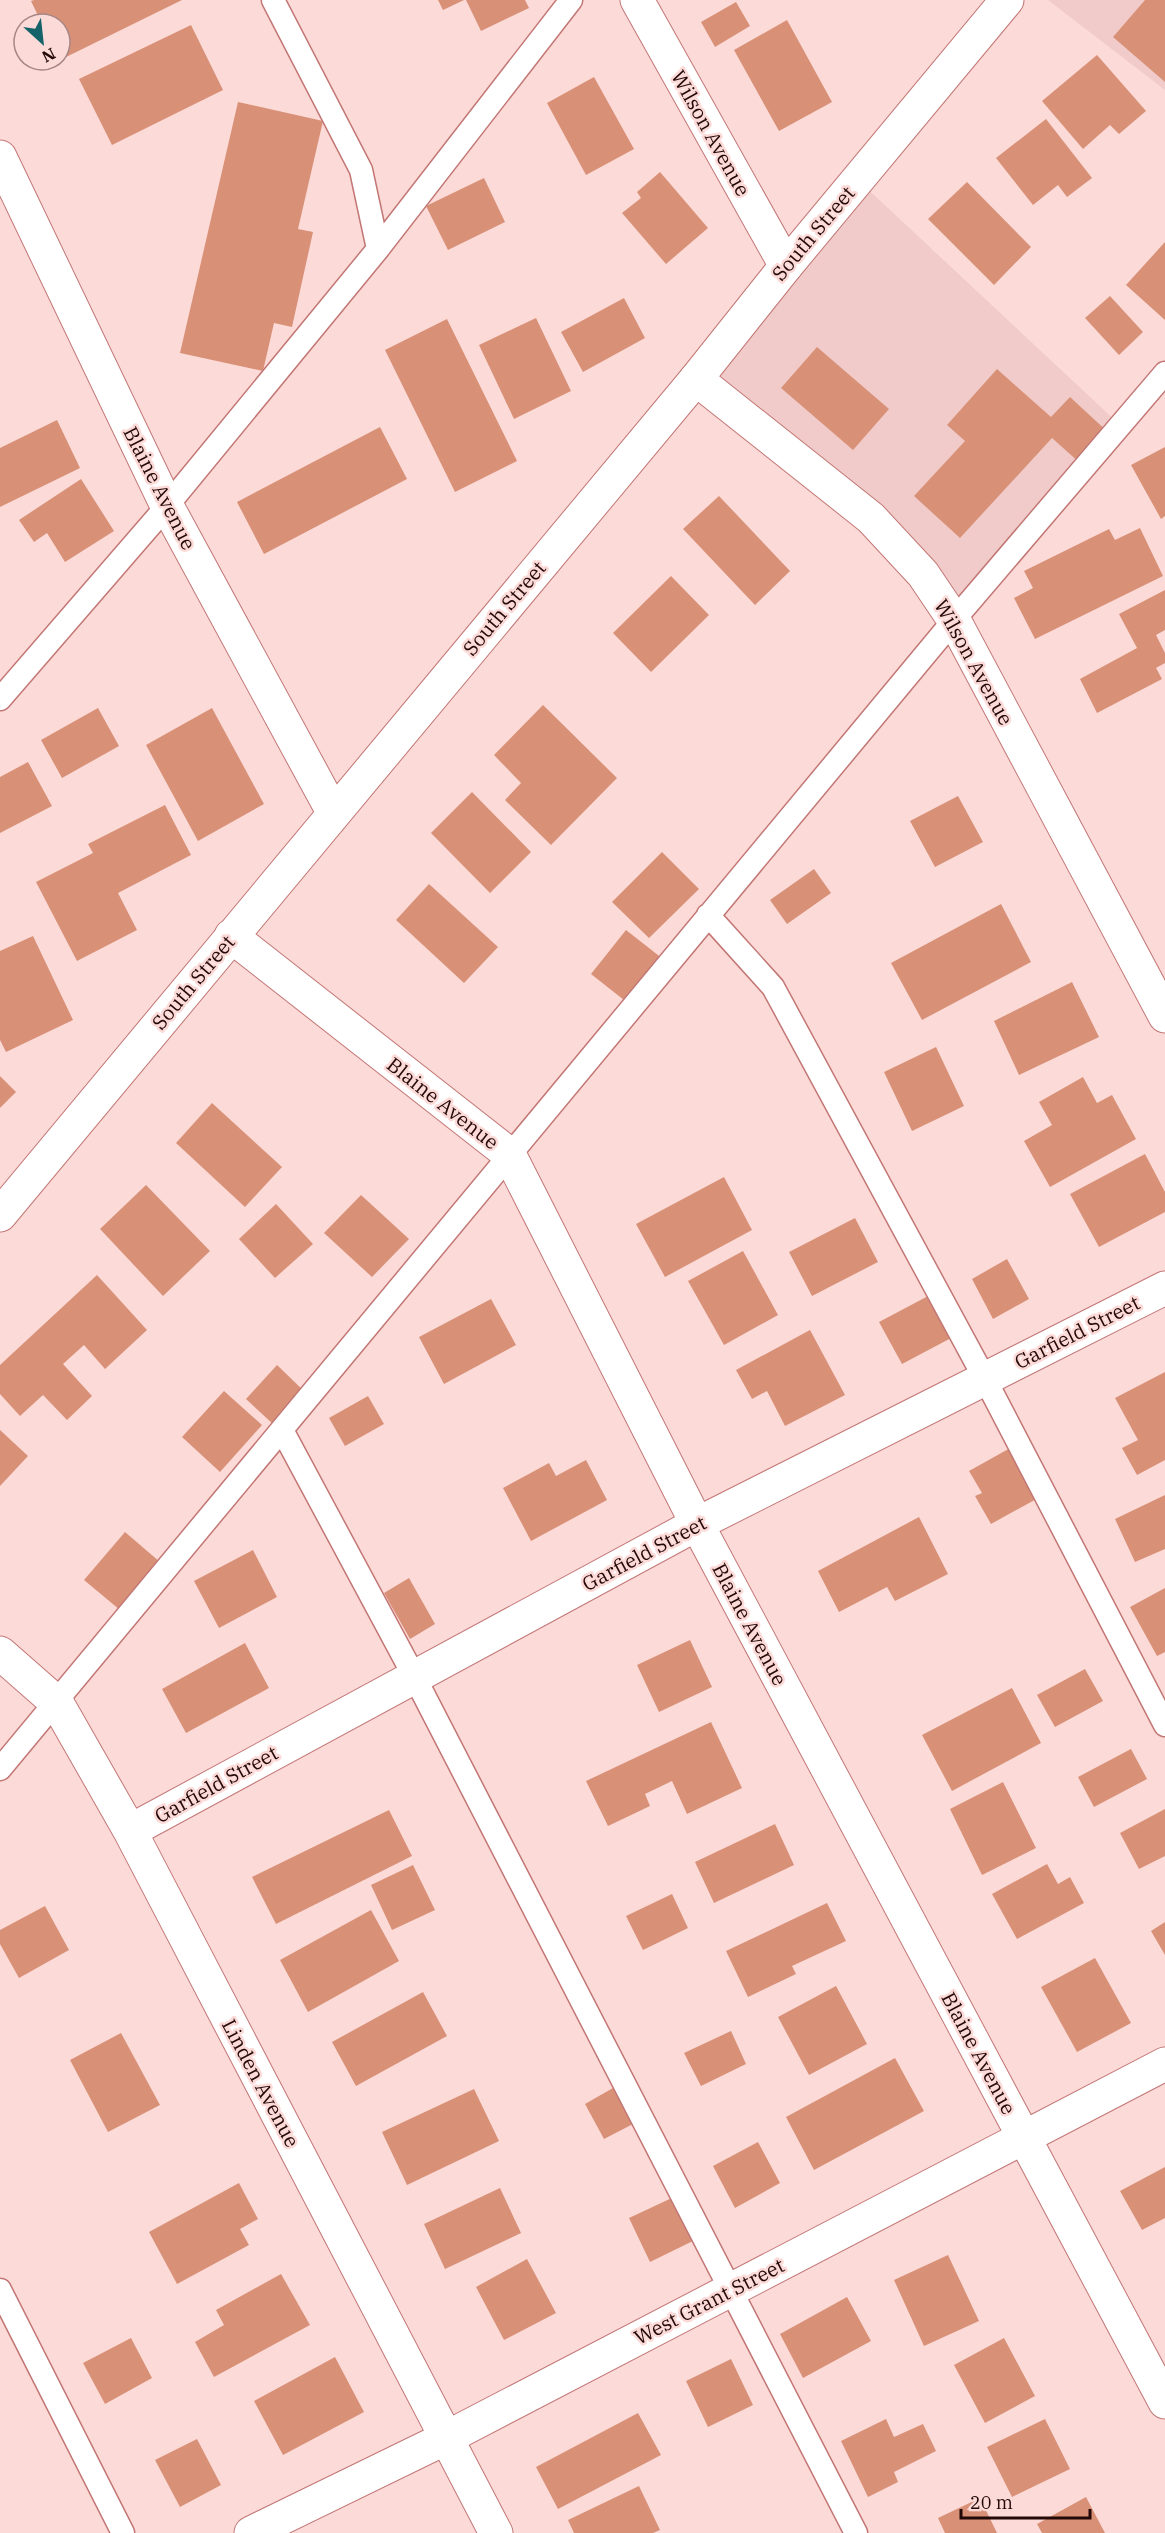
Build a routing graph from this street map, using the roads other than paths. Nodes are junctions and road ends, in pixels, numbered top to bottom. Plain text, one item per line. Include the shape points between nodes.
1 (273, 0) edge
2 (571, 0) edge
3 (637, 0) edge
4 (1006, 0) edge
5 (0, 157) edge
6 (378, 249) junction
7 (786, 266) junction
8 (1165, 373) edge
9 (696, 379) junction
10 (167, 506) junction
11 (954, 620) junction
12 (0, 699) edge
13 (333, 813) junction
14 (708, 915) junction
15 (231, 936) junction
16 (1165, 1016) edge
17 (508, 1154) junction
18 (0, 1215) edge
19 (1165, 1288) edge
20 (985, 1379) junction
21 (282, 1430) junction
22 (697, 1524) junction
23 (0, 1653) edge
24 (414, 1676) junction
25 (57, 1703) junction
26 (1165, 1725) edge
27 (0, 1769) edge
28 (130, 1831) junction
29 (1165, 2064) edge
30 (1024, 2137) junction
31 (0, 2290) edge
32 (730, 2290) junction
33 (1165, 2402) edge
34 (446, 2438) junction
35 (123, 2533) edge
36 (251, 2533) edge
37 (496, 2533) edge
38 (856, 2533) edge

1 - 6 lane via 361,170
2 - 6 lane
3 - 7 street, Wilson Avenue
4 - 7 street, South Street
5 - 10 street, Blaine Avenue
6 - 10 lane
7 - 9 street, South Street
8 - 11 lane
9 - 11 street, Wilson Avenue via 871,518 923,573
9 - 13 street, South Street
10 - 12 lane
10 - 13 street, Blaine Avenue
11 - 14 lane
11 - 16 street, Wilson Avenue
13 - 15 street, South Street
14 - 17 lane
14 - 20 lane via 773,987
15 - 17 street, Blaine Avenue
15 - 18 street, South Street
17 - 21 lane
17 - 22 street, Blaine Avenue
19 - 20 street, Garfield Street
20 - 22 street, Garfield Street
20 - 26 lane
21 - 24 lane
21 - 25 lane
22 - 24 street, Garfield Street
22 - 30 street, Blaine Avenue
23 - 25 street, Linden Avenue
24 - 28 street, Garfield Street
24 - 32 lane
25 - 27 lane
25 - 28 street, Linden Avenue
28 - 34 street, Linden Avenue
29 - 30 street, West Grant Street
30 - 32 street, West Grant Street
30 - 33 street, Blaine Avenue
31 - 35 lane
32 - 34 street, West Grant Street
32 - 38 lane
34 - 36 street, West Grant Street
34 - 37 street, Linden Avenue

